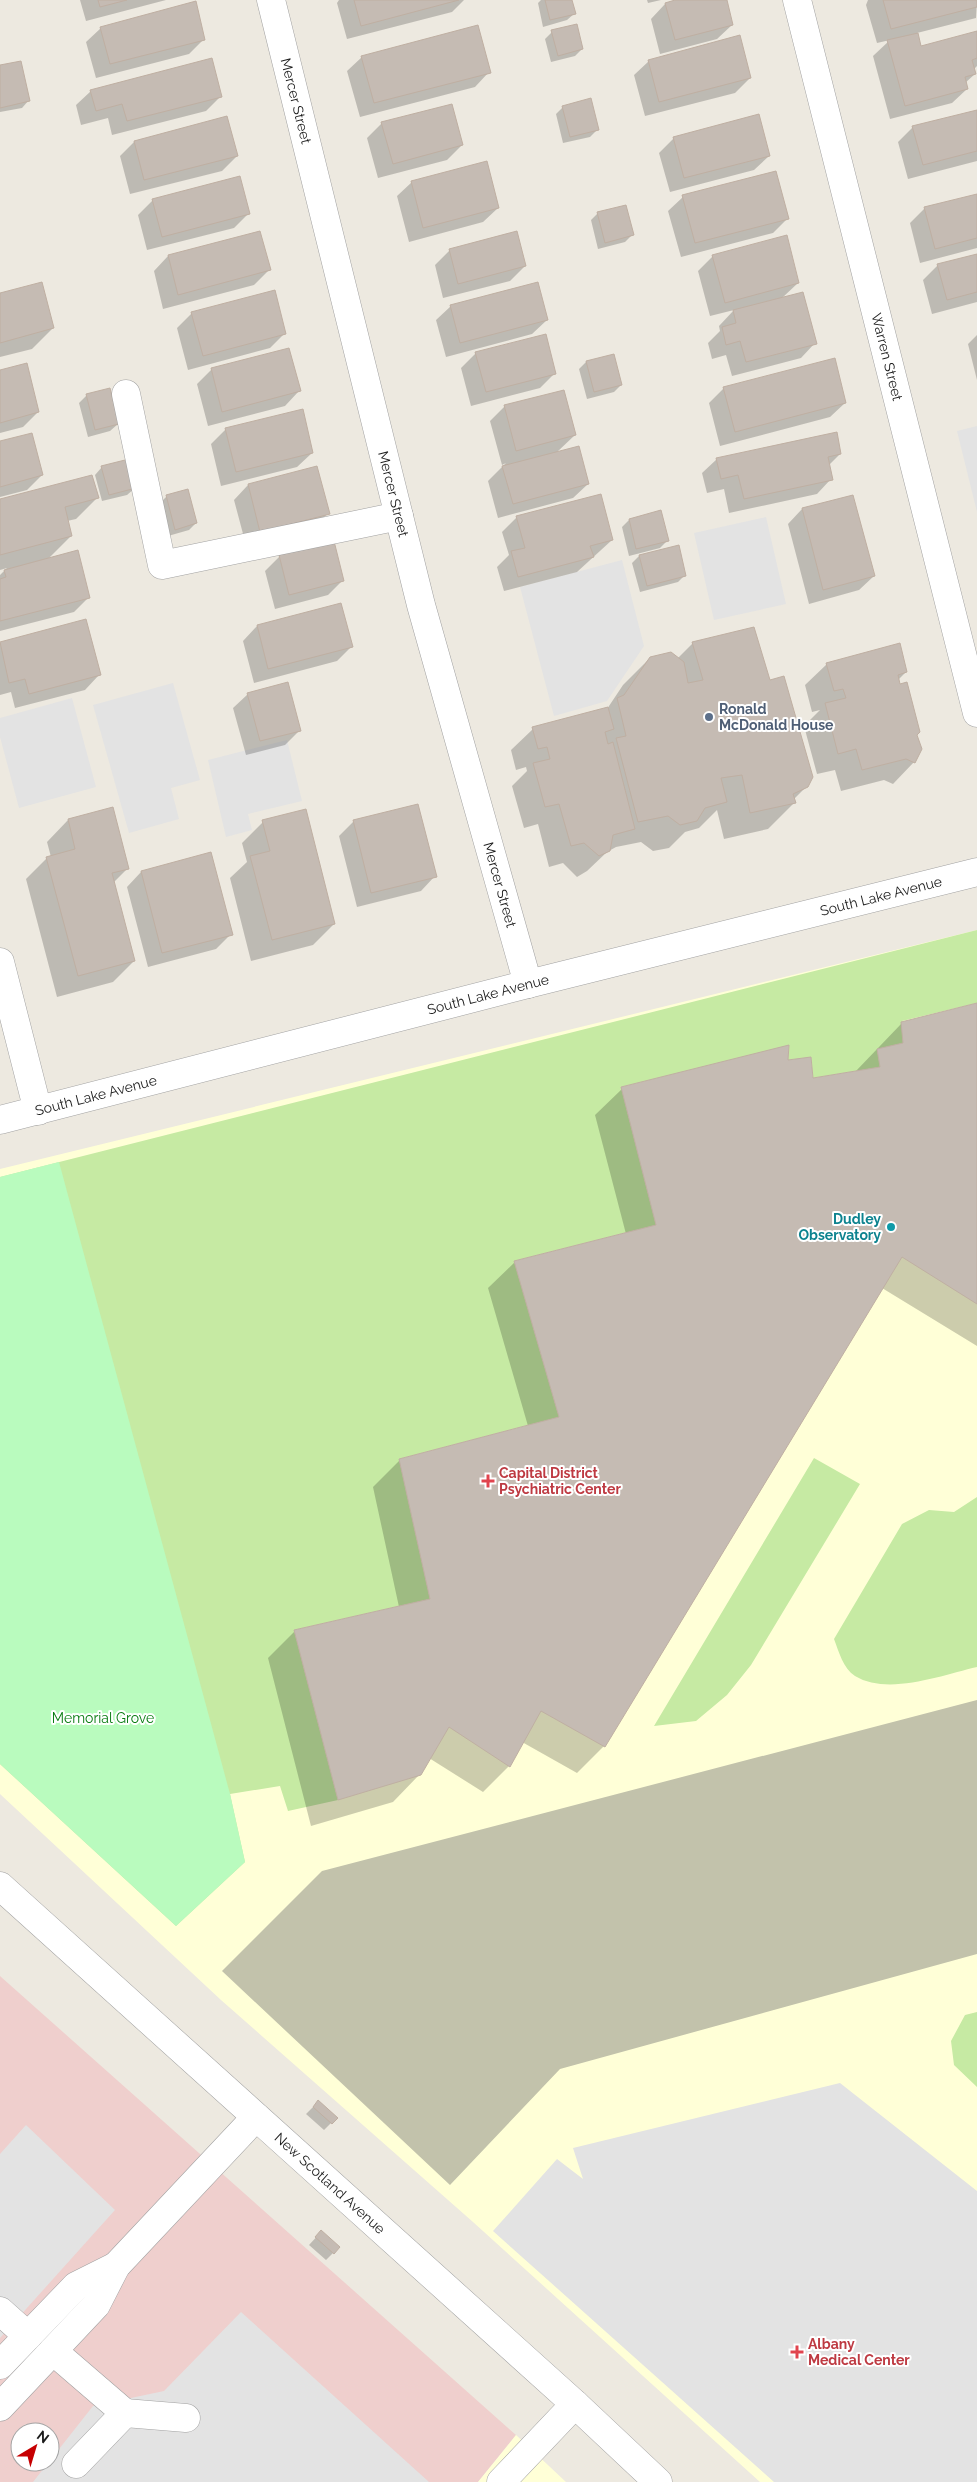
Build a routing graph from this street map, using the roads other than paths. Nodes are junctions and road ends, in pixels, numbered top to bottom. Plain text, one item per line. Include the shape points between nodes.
1 (271, 0) edge
2 (797, 0) edge
3 (126, 394) dead end
4 (399, 516) junction
5 (977, 713) edge
6 (977, 872) edge
7 (0, 962) edge
8 (528, 984) junction
9 (38, 1111) junction
10 (0, 1120) edge
11 (0, 1887) edge
12 (256, 2118) junction
13 (116, 2266) junction
14 (0, 2311) edge
15 (28, 2336) junction
16 (53, 2351) junction
17 (0, 2365) edge
18 (575, 2404) junction
19 (0, 2408) edge
20 (125, 2413) junction
21 (186, 2418) dead end
22 (76, 2464) dead end
23 (502, 2482) edge
24 (658, 2482) edge

1 - 4 street, Mercer Street
2 - 5 street, Warren Street
3 - 4 street via 162,565
4 - 8 street, Mercer Street
6 - 8 street, South Lake Avenue
7 - 9 street
8 - 9 street, South Lake Avenue
9 - 10 street, South Lake Avenue
11 - 12 street, New Scotland Avenue
12 - 13 street
12 - 18 street, New Scotland Avenue
13 - 15 street via 76,2286
13 - 16 street via 96,2305
14 - 15 street
15 - 17 street
16 - 19 street
16 - 20 street
18 - 23 street
18 - 24 street, New Scotland Avenue
20 - 21 street
20 - 22 street

